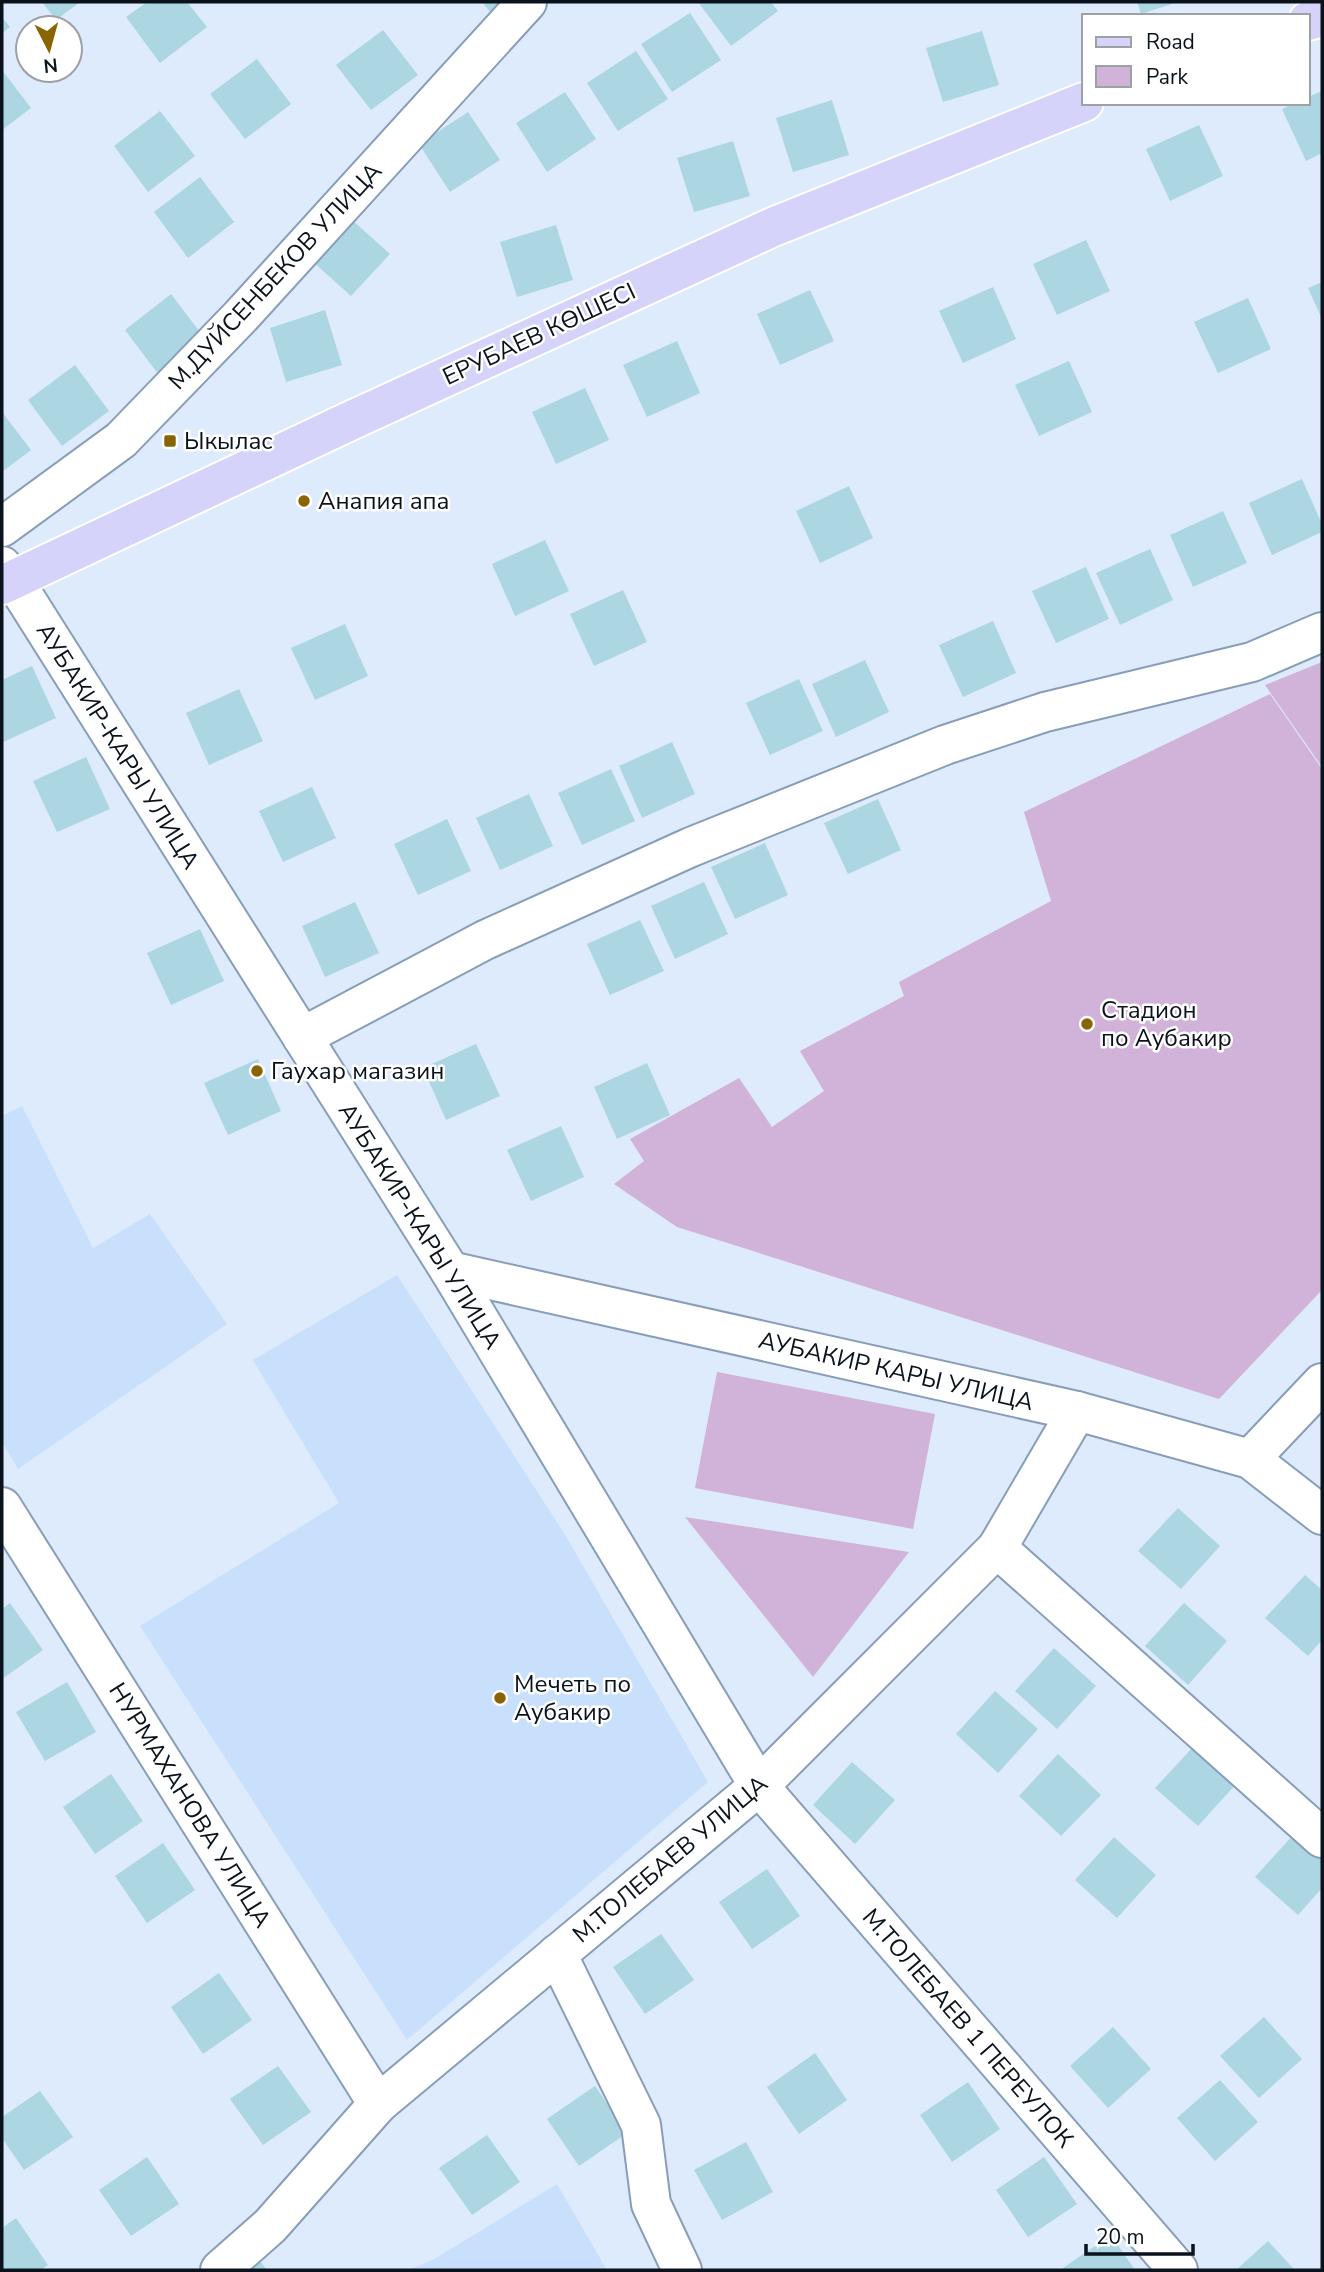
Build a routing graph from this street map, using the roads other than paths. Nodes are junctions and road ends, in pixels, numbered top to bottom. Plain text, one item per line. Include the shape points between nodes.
1 (527, 2) edge
2 (1082, 103) edge
3 (2, 527) edge
4 (5, 577) edge
5 (1322, 632) edge
6 (302, 1037) junction
7 (450, 1271) junction
8 (1322, 1383) edge
9 (1077, 1411) junction
10 (1250, 1459) junction
11 (2, 1507) edge
12 (1322, 1516) edge
13 (997, 1548) junction
14 (759, 1786) junction
15 (1322, 1838) edge
16 (557, 1954) junction
17 (378, 2104) junction
18 (220, 2270) edge
19 (682, 2270) edge
20 (1178, 2270) edge

1 - 3 street, М.ДУЙСЕНБЕКОВ УЛИЦА via 250,307 121,440
2 - 4 main road, ЕРУБАЕВ КӨШЕСІ via 773,227
4 - 6 street, АУБАКИР-КАРЫ УЛИЦА
5 - 6 street via 1252,662 1045,712 945,745 691,847 497,934
6 - 7 street, АУБАКИР-КАРЫ УЛИЦА
7 - 9 street, АУБАКИР КАРЫ УЛИЦА
7 - 14 street, АУБАКИР-КАРЫ УЛИЦА
8 - 10 street
9 - 10 street, АУБАКИР КАРЫ УЛИЦА
9 - 13 street, М.ТОЛЕБАЕВ УЛИЦА
10 - 12 street, АУБАКИР КАРЫ УЛИЦА
11 - 17 street, НУРМАХАНОВА УЛИЦА
13 - 14 street, М.ТОЛЕБАЕВ УЛИЦА
13 - 15 street
14 - 16 street, М.ТОЛЕБАЕВ УЛИЦА
14 - 20 street, М.ТОЛЕБАЕВ 1 ПЕРЕУЛОК
16 - 17 street, М.ТОЛЕБАЕВ УЛИЦА
16 - 19 street via 641,2125 651,2204
17 - 18 street, М.ТОЛЕБАЕВ УЛИЦА via 270,2226

